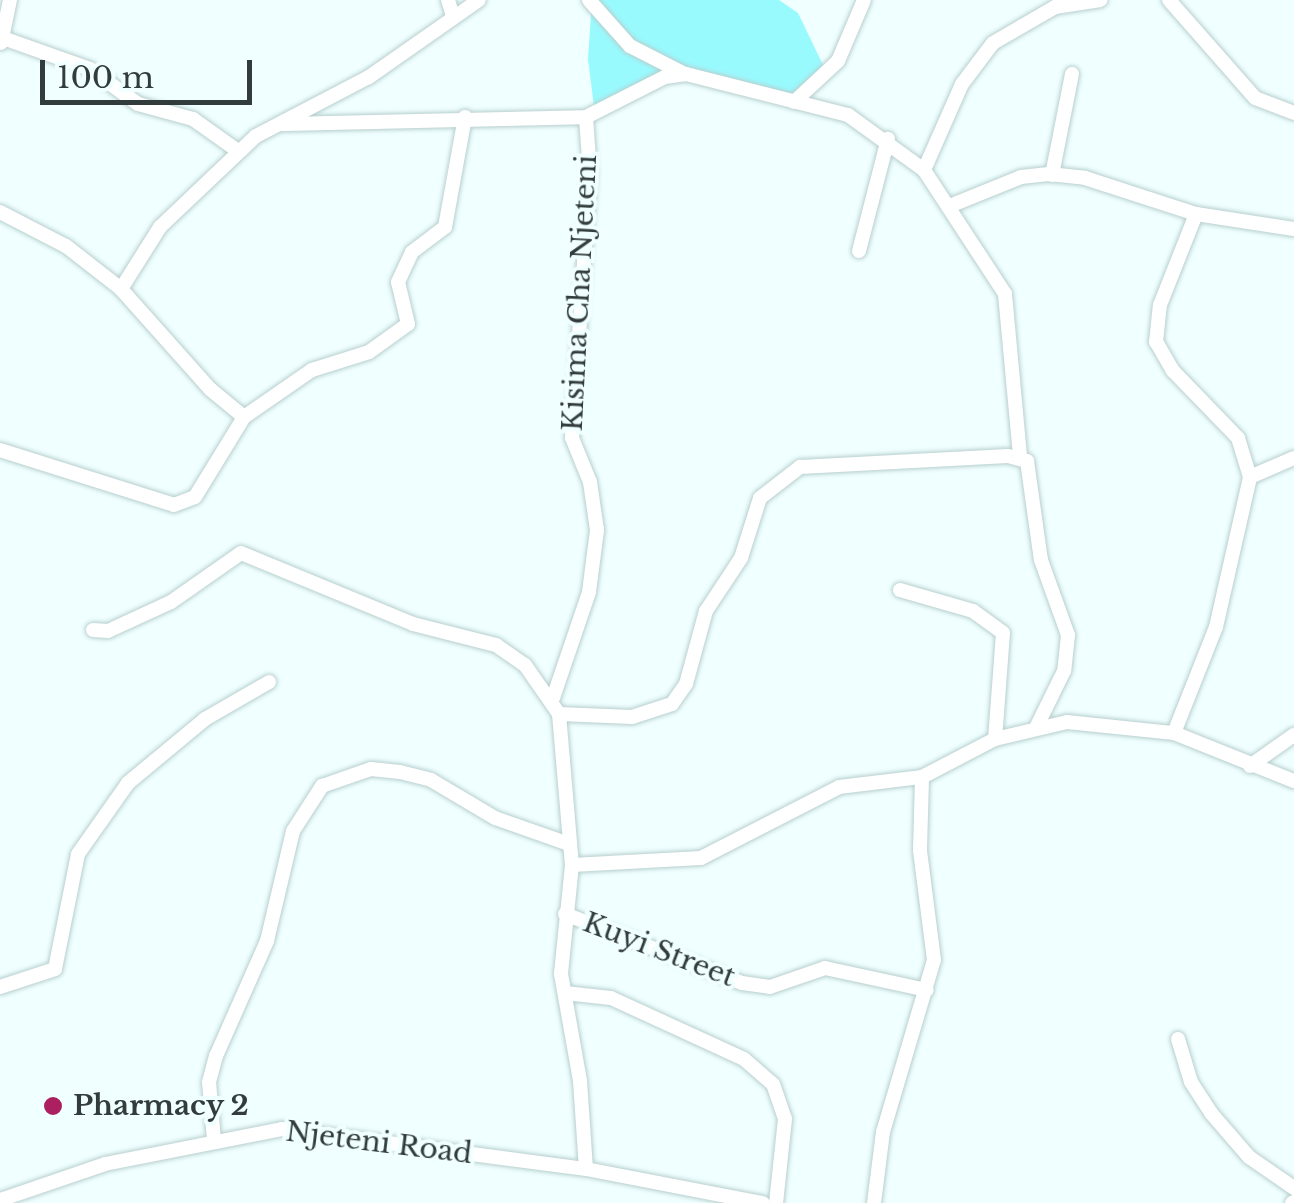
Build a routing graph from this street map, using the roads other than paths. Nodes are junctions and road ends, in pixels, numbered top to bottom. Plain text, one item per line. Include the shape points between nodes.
1 (10, 0) edge
2 (448, 0) edge
3 (479, 0) edge
4 (589, 0) edge
5 (864, 0) edge
6 (1100, 0) edge
7 (1169, 0) edge
8 (1056, 4) edge
9 (453, 16) junction
10 (1, 41) edge
11 (686, 74) junction
12 (1072, 74) dead end
13 (794, 102) junction
14 (1294, 113) edge
15 (465, 117) junction
16 (586, 117) junction
17 (282, 124) junction
18 (888, 139) junction
19 (238, 151) junction
20 (924, 170) junction
21 (1052, 174) junction
22 (952, 205) junction
23 (0, 212) edge
24 (1196, 214) junction
25 (1294, 229) edge
26 (859, 251) dead end
27 (122, 289) junction
28 (244, 417) junction
29 (0, 450) edge
30 (1020, 457) junction
31 (1294, 458) edge
32 (1250, 477) junction
33 (900, 590) dead end
34 (94, 630) dead end
35 (269, 682) dead end
36 (552, 698) junction
37 (559, 714) junction
38 (1036, 728) junction
39 (1174, 733) junction
40 (1294, 735) edge
41 (996, 738) junction
42 (1250, 766) junction
43 (922, 777) junction
44 (1294, 782) edge
45 (569, 844) junction
46 (572, 865) junction
47 (566, 914) junction
48 (0, 987) edge
49 (927, 990) junction
50 (565, 994) junction
51 (1178, 1039) dead end
52 (214, 1140) junction
53 (586, 1170) junction
54 (1294, 1188) edge
55 (0, 1200) edge
56 (763, 1203) edge
57 (776, 1203) edge
58 (874, 1203) edge

1 - 10 street
2 - 9 street
3 - 9 street
4 - 11 street via 630,46
5 - 13 street via 838,60
6 - 8 street
7 - 14 street via 1255,98
8 - 20 street via 976,61
9 - 17 street via 369,77
10 - 19 street via 90,69 138,104 193,120
11 - 13 street
11 - 16 street via 666,77
12 - 21 street
13 - 18 street via 848,115
15 - 16 street
15 - 17 street
15 - 28 street via 445,227 412,252 398,282 408,324 369,352 312,370
16 - 36 street, Kisima Cha Njeteni via 587,232 572,438 590,482 597,530 589,592
17 - 19 street
18 - 20 street
18 - 26 street
19 - 27 street via 160,227
20 - 22 street
21 - 22 street via 1021,176
21 - 24 street
22 - 30 street via 1005,294
23 - 27 street via 66,246
24 - 25 street
24 - 32 street via 1160,305 1156,342 1172,371 1238,438
27 - 28 street via 210,390
28 - 29 street via 184,504
30 - 37 street via 800,467 760,498 741,558 706,611 686,684 672,704 632,717
30 - 38 street via 1028,460 1042,560 1070,655
31 - 32 street
32 - 39 street via 1216,627
33 - 41 street via 973,611 1003,633
34 - 36 street via 108,632 171,602 241,553 413,624 496,646 526,665
35 - 48 street via 205,720 118,794 78,854 56,969
36 - 37 street
37 - 45 street
38 - 39 street via 1101,721
38 - 41 street
39 - 42 street
40 - 42 street
41 - 43 street
42 - 44 street
43 - 46 street via 838,787 701,858
43 - 49 street via 920,850 934,960
45 - 46 street
45 - 52 street via 495,818 432,780 400,772 371,769 322,786 293,831 267,940 216,1056 209,1082
46 - 47 street
47 - 49 street, Kuyi Street via 742,983 770,986 825,968
47 - 50 street
49 - 58 street via 883,1132
50 - 53 street
50 - 57 street via 611,998 744,1059 773,1084 785,1119
51 - 54 street via 1190,1082 1211,1113 1249,1156
52 - 53 street, Njeteni Road via 282,1129 327,1132
52 - 55 street, Njeteni Road via 106,1164
53 - 56 street, Njeteni Road

